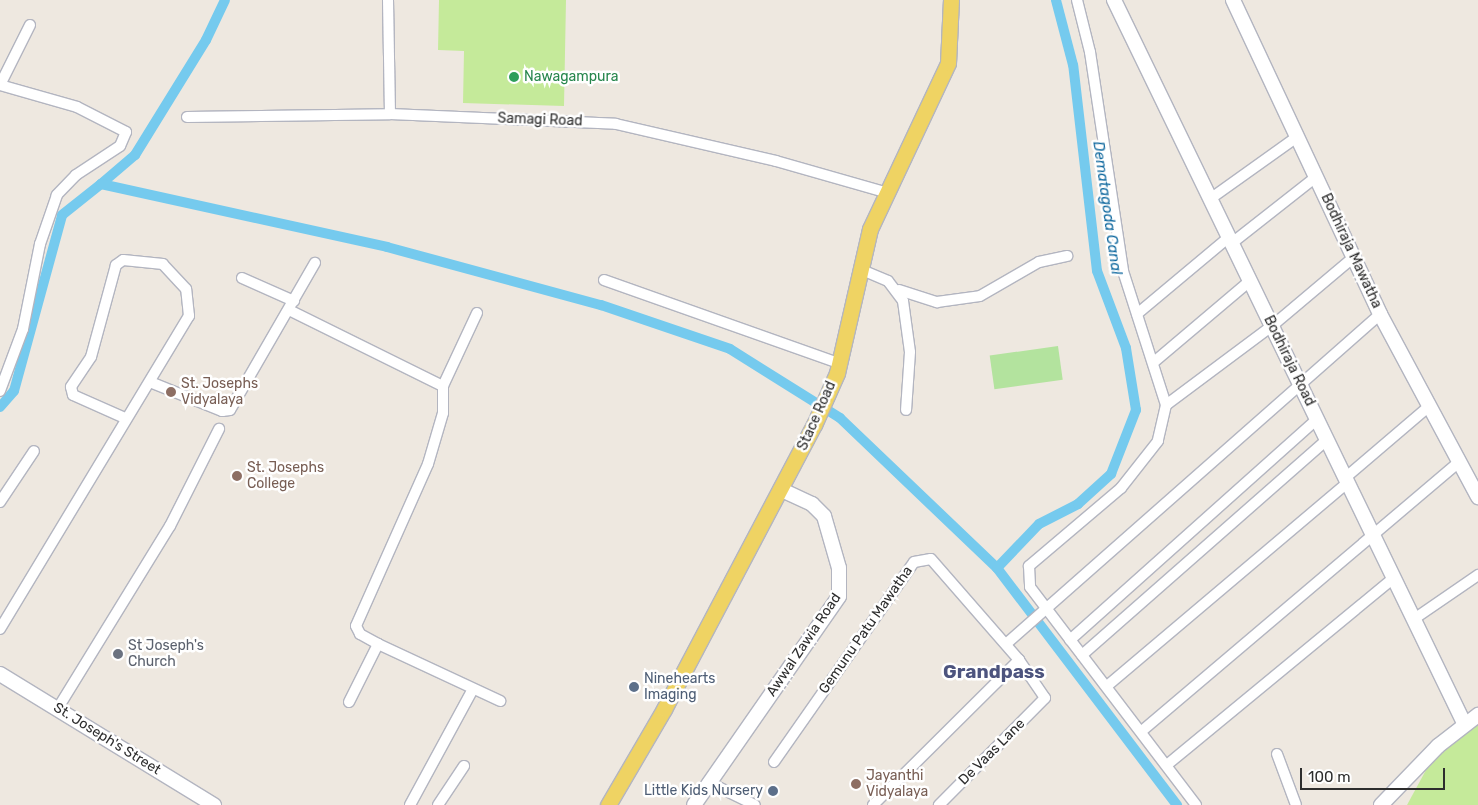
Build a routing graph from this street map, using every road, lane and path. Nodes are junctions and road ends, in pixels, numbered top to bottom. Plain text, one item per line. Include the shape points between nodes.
1 (388, 0) edge
2 (951, 0) edge
3 (1077, 0) edge
4 (1114, 0) edge
5 (1233, 0) edge
6 (30, 25) dead end
7 (0, 85) edge
8 (390, 114) junction
9 (187, 117) dead end
10 (1297, 137) junction
11 (1316, 177) junction
12 (885, 192) junction
13 (1210, 199) junction
14 (1230, 240) junction
15 (1067, 256) dead end
16 (1355, 256) junction
17 (315, 263) dead end
18 (862, 270) junction
19 (242, 278) dead end
20 (604, 280) dead end
21 (1250, 281) junction
22 (899, 290) junction
23 (291, 306) junction
24 (478, 312) dead end
25 (1137, 314) junction
26 (1380, 314) junction
27 (1272, 326) junction
28 (1154, 362) junction
29 (839, 363) junction
30 (150, 382) junction
31 (1301, 385) junction
32 (443, 386) junction
33 (0, 390) edge
34 (1166, 405) junction
35 (1428, 407) junction
36 (906, 410) dead end
37 (125, 418) junction
38 (1317, 419) junction
39 (220, 428) dead end
40 (1327, 440) junction
41 (34, 451) dead end
42 (1458, 462) junction
43 (1347, 480) junction
44 (782, 490) junction
45 (1478, 498) edge
46 (0, 502) edge
47 (1374, 536) junction
48 (1478, 575) edge
49 (1394, 578) junction
50 (1043, 608) junction
51 (1414, 619) junction
52 (0, 629) edge
53 (1070, 640) junction
54 (378, 644) junction
55 (1006, 644) junction
56 (1082, 655) junction
57 (1019, 660) junction
58 (0, 674) edge
59 (1107, 686) junction
60 (473, 689) junction
61 (1045, 698) joint
62 (500, 701) dead end
63 (349, 702) dead end
64 (58, 708) junction
65 (1478, 715) edge
66 (1464, 723) junction
67 (1143, 730) junction
68 (1277, 754) dead end
69 (774, 762) dead end
70 (1168, 764) junction
71 (464, 766) dead end
72 (708, 782) junction
73 (214, 805) edge
74 (410, 805) edge
75 (438, 805) edge
76 (608, 805) edge
77 (694, 805) edge
78 (756, 805) edge
79 (874, 805) edge
80 (939, 805) edge
81 (1196, 805) edge
82 (1296, 805) edge
83 (1380, 805) edge

1 - 8 street
2 - 12 main road, Stace Road via 948,62
3 - 25 street via 1090,52 1123,271
4 - 13 street, Bodhiraja Road
5 - 10 street, Bodhiraja Mawatha
6 - 7 street
7 - 33 street via 77,108 126,132 120,146 76,175 56,195 40,244 23,329
8 - 9 street, Samagi Road
8 - 12 street, Samagi Road via 636,127
10 - 11 street, Bodhiraja Mawatha
10 - 13 street
11 - 14 street
11 - 16 street, Bodhiraja Mawatha
12 - 18 main road, Stace Road
13 - 14 street, Bodhiraja Road
14 - 21 street, Bodhiraja Road
14 - 25 street
15 - 22 street via 1039,262 980,296 937,302
16 - 26 street, Bodhiraja Mawatha
16 - 27 street
17 - 23 street
18 - 22 street
18 - 29 main road, Stace Road
19 - 23 street
20 - 29 street
21 - 27 street, Bodhiraja Road
21 - 28 street
22 - 36 street via 910,352
23 - 30 street via 230,410 222,411
23 - 32 street
24 - 32 street
25 - 28 street
26 - 31 street
26 - 35 street, Bodhiraja Mawatha
27 - 31 street, Bodhiraja Road
27 - 34 street
28 - 34 street
29 - 44 main road, Stace Road via 814,425
30 - 37 street
30 - 37 street via 188,316 189,295 168,266 123,260 108,283 91,357 71,390
31 - 38 street, Bodhiraja Road
31 - 50 street
32 - 54 street via 443,412 428,464 356,621 360,634
34 - 50 street via 1158,441 1121,488 1029,566 1030,587
35 - 42 street, Bodhiraja Mawatha
35 - 43 street
37 - 52 street
38 - 40 street, Bodhiraja Road
38 - 53 street
39 - 64 street via 170,526
40 - 43 street, Bodhiraja Road
40 - 56 street
41 - 46 street
42 - 45 street, Bodhiraja Mawatha
42 - 47 street
43 - 47 street, Bodhiraja Road
43 - 59 street
44 - 72 street, Awwal Zawia Road via 812,504 824,516 839,568 839,596
44 - 76 main road, Stace Road
47 - 49 street, Bodhiraja Road
47 - 67 street
48 - 51 street
49 - 51 street, Bodhiraja Road
49 - 70 street
50 - 53 street
50 - 55 street
51 - 66 street, Bodhiraja Road
53 - 56 street
54 - 60 street
54 - 63 street
55 - 57 street, Gemunu Patu Mawatha
55 - 69 street, Gemunu Patu Mawatha via 931,559 914,562
56 - 59 street
57 - 61 street, Gemunu Patu Mawatha
57 - 79 street
58 - 64 street, St. Joseph's Street
59 - 67 street
60 - 62 street
60 - 74 street
61 - 80 street, De Vaas Lane
64 - 73 street, St. Joseph's Street
65 - 66 street
66 - 83 street
67 - 70 street
68 - 82 street
70 - 81 street
71 - 75 street
72 - 77 street, Awwal Zawia Road
72 - 78 street

